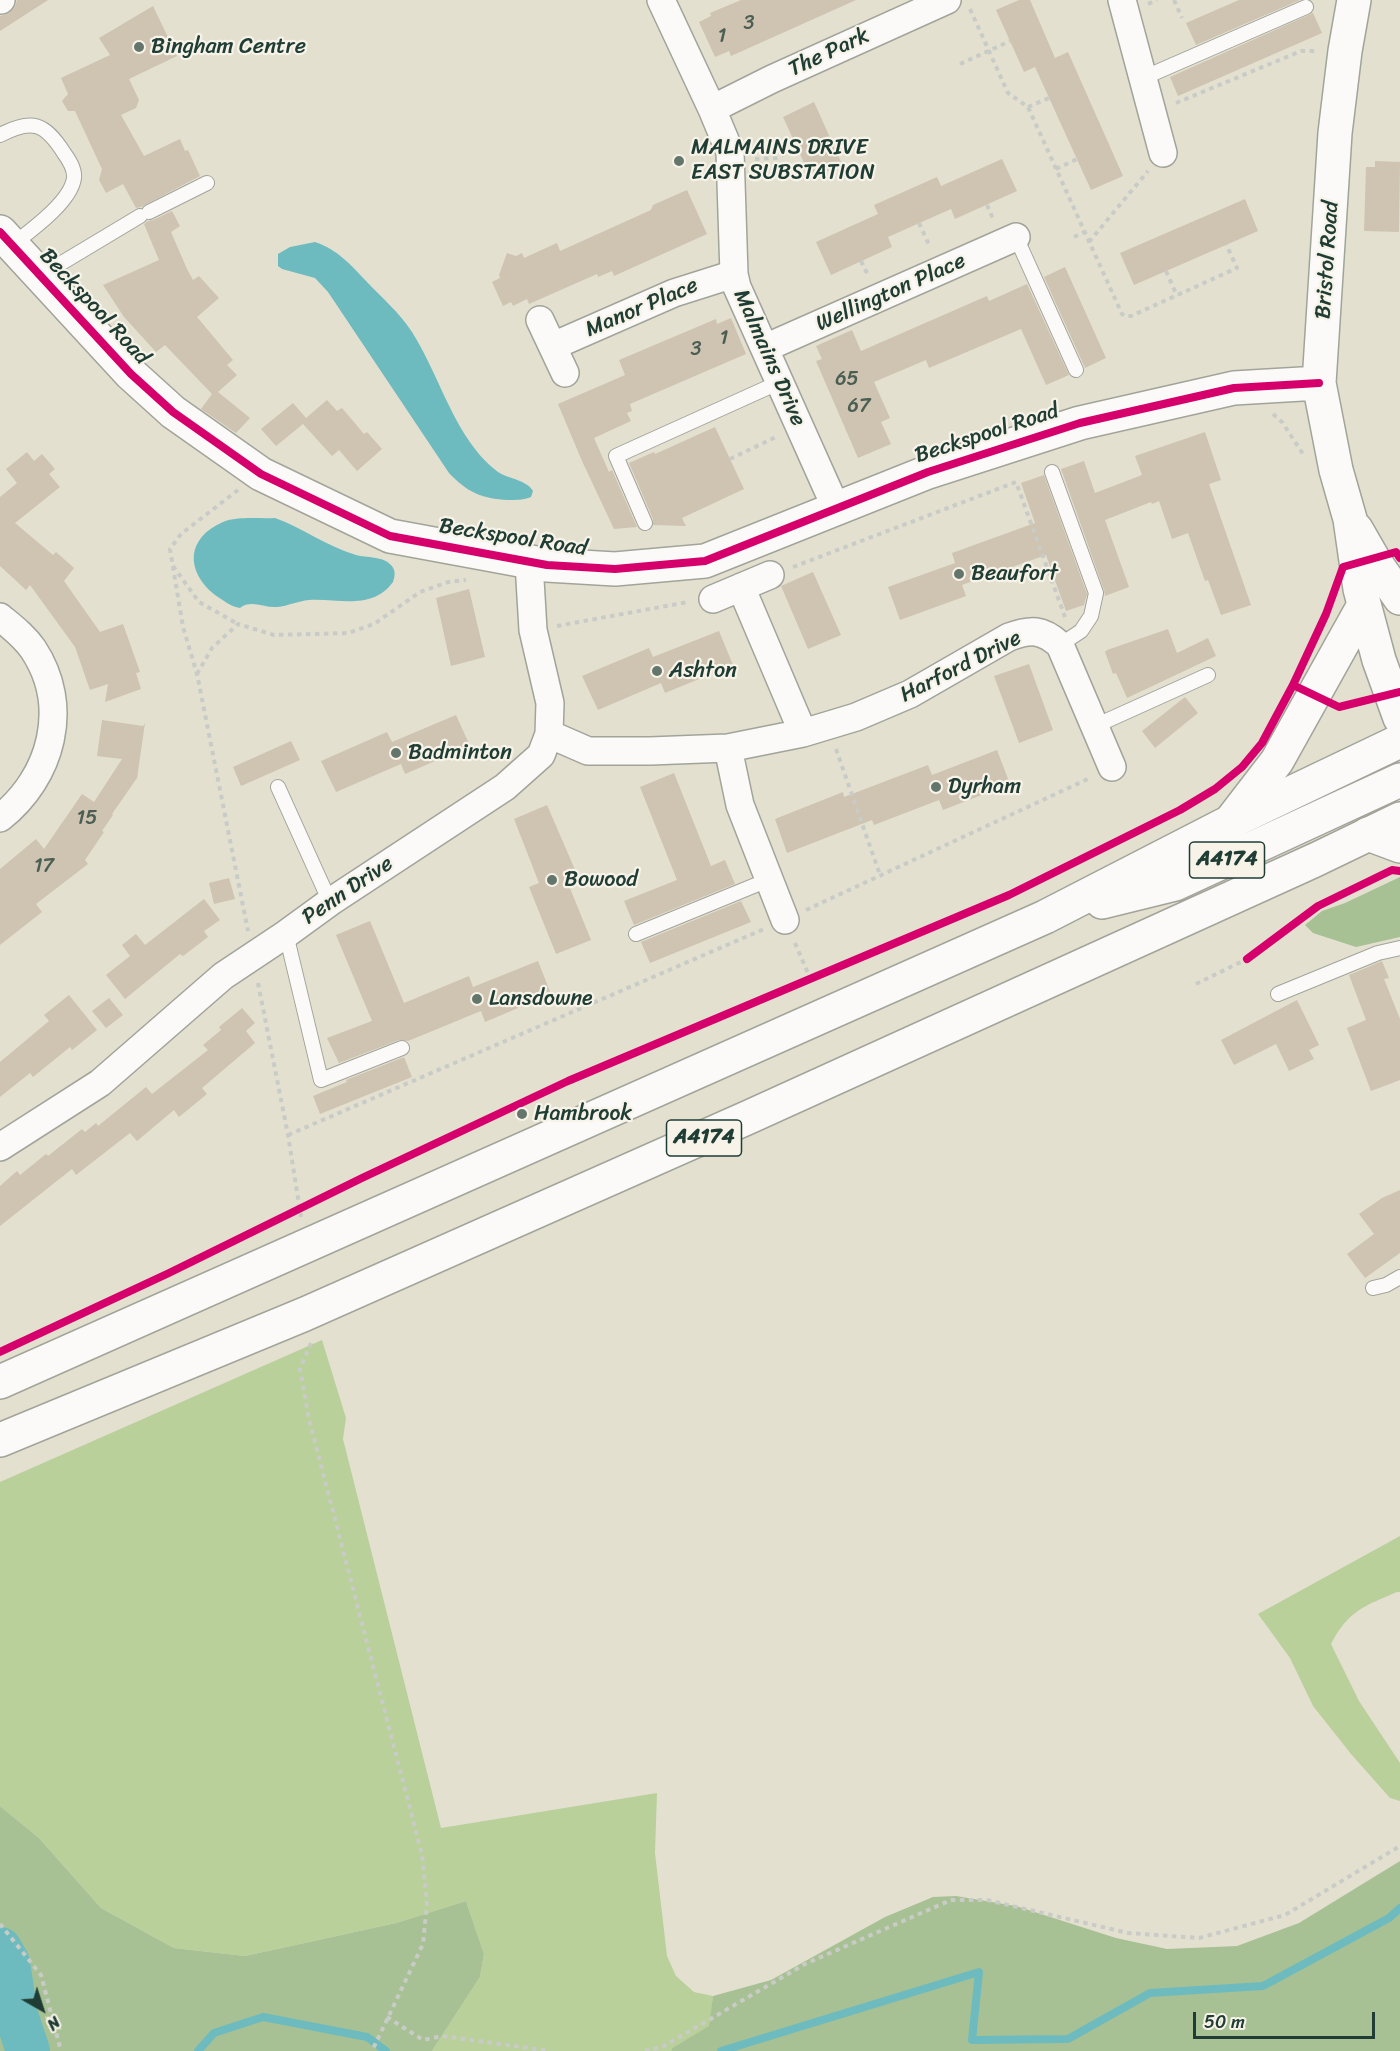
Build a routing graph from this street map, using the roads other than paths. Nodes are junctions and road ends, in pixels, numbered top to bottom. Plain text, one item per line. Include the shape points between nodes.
1 (661, 0) edge
2 (947, 0) edge
3 (1122, 0) edge
4 (1354, 0) edge
5 (1306, 8) dead end
6 (1143, 78) junction
7 (712, 109) junction
8 (0, 135) edge
9 (1163, 153) road end
10 (207, 183) dead end
11 (1016, 237) joint
12 (6, 238) edge
13 (734, 274) junction
14 (40, 276) junction
15 (540, 320) dead end
16 (553, 346) junction
17 (765, 348) junction
18 (1076, 370) dead end
19 (565, 373) dead end
20 (780, 382) junction
21 (1319, 383) junction
22 (1052, 472) dead end
23 (836, 508) junction
24 (1350, 519) junction
25 (645, 523) dead end
26 (530, 563) junction
27 (770, 575) road end
28 (741, 587) junction
29 (1397, 597) edge
30 (713, 598) road end
31 (1364, 605) junction
32 (0, 617) edge
33 (1066, 641) junction
34 (1208, 675) dead end
35 (1400, 718) edge
36 (1095, 726) junction
37 (815, 729) junction
38 (549, 734) junction
39 (1400, 741) edge
40 (728, 748) junction
41 (1112, 767) road end
42 (1400, 780) edge
43 (278, 787) dead end
44 (0, 818) edge
45 (1400, 819) edge
46 (1230, 822) junction
47 (1368, 834) junction
48 (1400, 846) edge
49 (768, 880) junction
50 (330, 902) junction
51 (1045, 917) junction
52 (784, 920) road end
53 (286, 934) junction
54 (636, 934) dead end
55 (1400, 948) edge
56 (1278, 994) dead end
57 (402, 1048) dead end
58 (0, 1147) edge
59 (1400, 1277) edge
60 (1373, 1288) dead end
61 (0, 1382) edge
62 (0, 1440) edge

1 - 7 street, Malmains Drive
2 - 7 street, The Park
3 - 6 street
4 - 21 main road, Bristol Road via 1335,133
5 - 6 lane
6 - 9 street
7 - 13 street, Malmains Drive via 731,160
8 - 12 lane via 22,126 42,127 54,137 70,162 74,177 59,204 38,225
10 - 14 lane via 144,214
11 - 17 street, Wellington Place
11 - 18 lane
12 - 14 main road, Beckspool Road
13 - 16 street, Manor Place via 674,293
13 - 17 street, Malmains Drive
14 - 26 main road, Beckspool Road via 131,374 173,412 261,474 390,536
15 - 16 street
16 - 19 street
17 - 20 street, Malmains Drive
20 - 23 street, Malmains Drive
20 - 25 lane via 616,456
21 - 23 main road, Beckspool Road via 1234,388 1080,423 928,472
21 - 24 main road, Bristol Road
22 - 33 lane via 1096,593 1091,616 1081,631
23 - 26 main road, Beckspool Road via 705,561 615,569
24 - 29 main road, Bristol Road
24 - 31 main road, Bristol Road
26 - 38 street, Penn Drive via 533,630 550,703
27 - 28 street
28 - 30 street
28 - 37 street
31 - 35 main road, Bristol Road
31 - 46 main road via 1277,761
32 - 44 street via 19,633 39,659 52,712 48,749 40,772
33 - 36 street
33 - 37 street, Harford Drive via 1026,631 910,694
34 - 36 lane
36 - 41 street
37 - 40 street, Harford Drive
38 - 40 street, Harford Drive via 588,752
38 - 50 street, Penn Drive via 541,754 505,787
39 - 46 main road, A4174
40 - 49 street via 740,806
42 - 51 main road, A4174 via 1175,884
43 - 50 lane
45 - 47 main road, A4174
46 - 51 main road, A4174
47 - 48 main road
47 - 62 main road, A4174 via 760,1113 305,1314
49 - 52 street
49 - 54 lane
50 - 53 street, Penn Drive
51 - 61 main road, A4174
53 - 57 lane via 321,1080
53 - 58 street, Penn Drive via 223,976 100,1083
55 - 56 lane via 1378,953
59 - 60 lane

